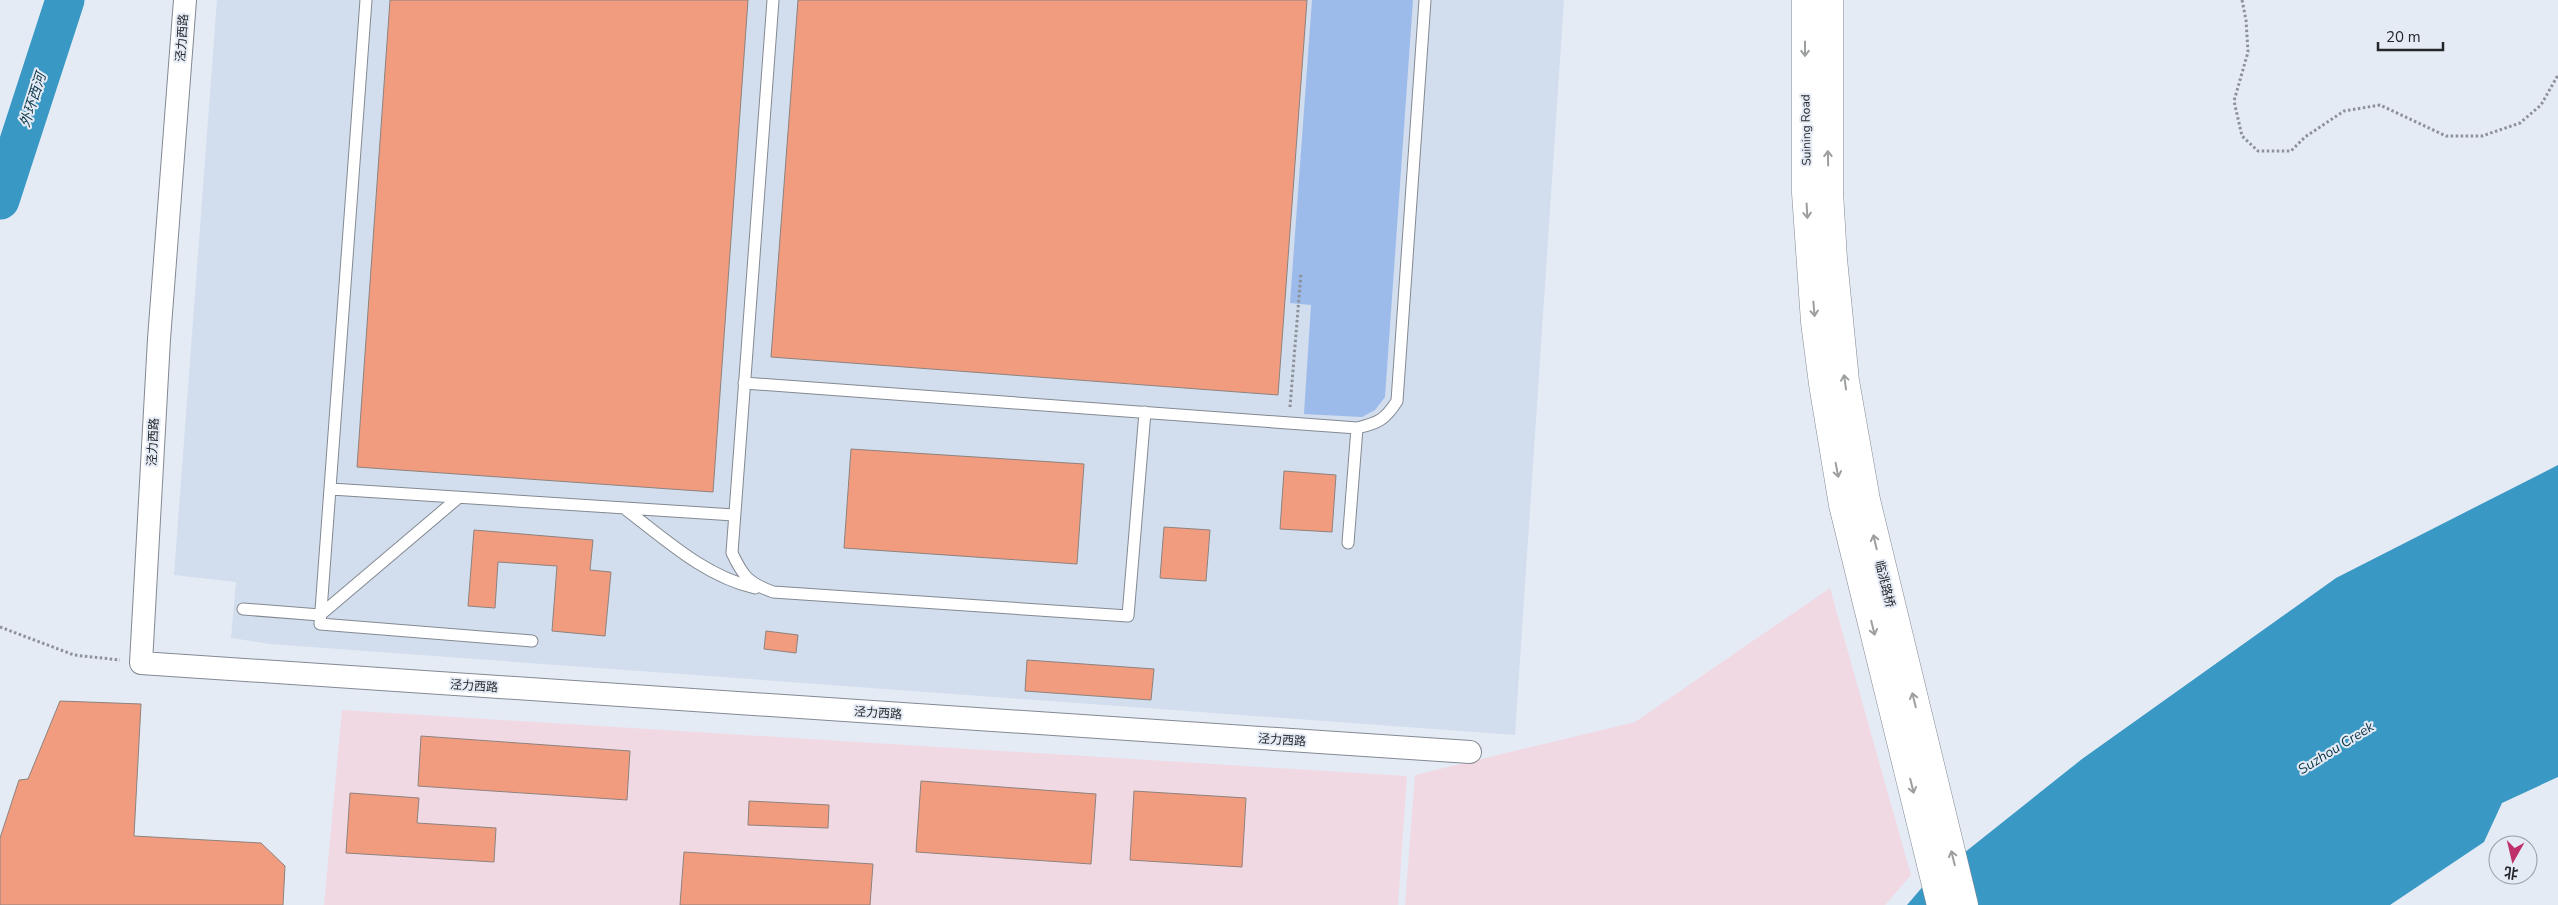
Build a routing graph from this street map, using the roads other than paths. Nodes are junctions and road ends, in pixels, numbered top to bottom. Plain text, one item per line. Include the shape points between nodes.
1 (185, 0) edge
2 (366, 0) edge
3 (773, 0) edge
4 (1425, 0) edge
5 (1806, 0) edge
6 (1829, 0) edge
7 (1821, 260) junction
8 (744, 383) junction
9 (1145, 412) junction
10 (1357, 428) junction
11 (331, 489) junction
12 (458, 498) junction
13 (624, 508) junction
14 (734, 515) junction
15 (1348, 543) dead end
16 (772, 592) junction
17 (243, 609) dead end
18 (320, 615) junction
19 (532, 641) dead end
20 (1470, 752) dead end
21 (1941, 905) edge
22 (1964, 905) edge

1 - 20 street, 泾力西路 via 159,339 141,663
2 - 11 lane
3 - 8 lane
4 - 10 lane via 1396,401 1388,415 1376,423
5 -> 7 main road, Suining Road via 1805,124
7 -> 6 main road, Suining Road via 1828,134
7 -> 21 main road, 临洮路桥 via 1822,384 1843,505
22 -> 7 main road, 临洮路桥 via 1866,500
8 - 9 lane
8 - 14 lane
9 - 10 lane
9 - 16 lane via 1128,616
10 - 15 lane
11 - 12 lane
11 - 18 lane
12 - 13 lane
12 - 18 lane
13 - 14 lane
13 - 16 lane via 705,569 730,581
14 - 16 lane via 732,553 740,570 753,585
17 - 18 lane
18 - 19 lane via 320,624

